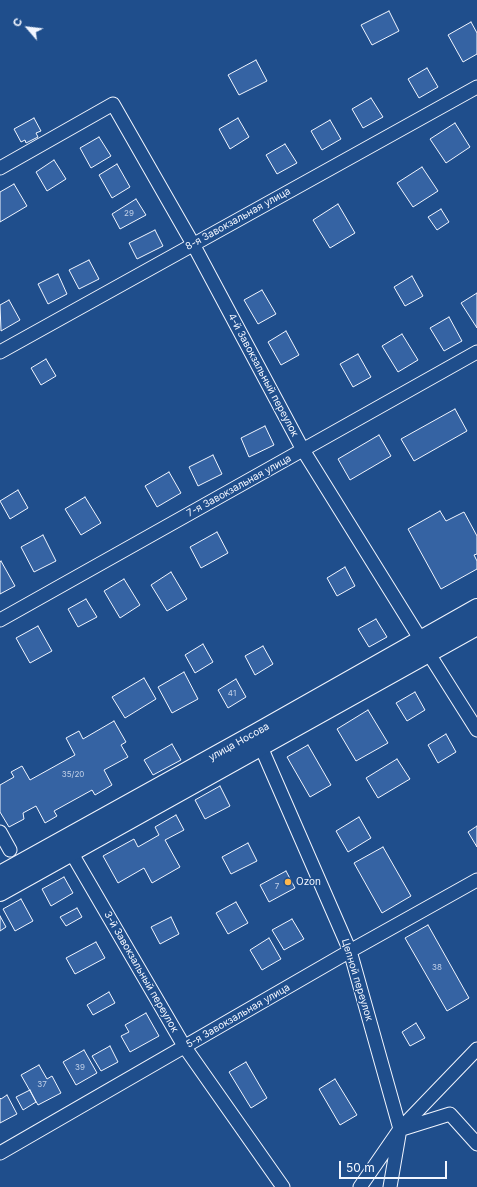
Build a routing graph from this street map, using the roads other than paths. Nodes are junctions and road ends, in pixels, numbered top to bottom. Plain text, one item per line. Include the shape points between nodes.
1 (477, 87) edge
2 (0, 168) edge
3 (193, 244) junction
4 (0, 352) edge
5 (477, 352) edge
6 (303, 450) junction
7 (477, 608) edge
8 (0, 620) edge
9 (477, 626) edge
10 (425, 647) junction
11 (477, 730) edge
12 (259, 740) junction
13 (0, 832) edge
14 (68, 846) junction
15 (10, 850) dead end
16 (0, 875) edge
17 (477, 880) edge
18 (0, 892) edge
19 (350, 951) junction
20 (184, 1046) junction
21 (477, 1049) edge
22 (400, 1129) junction
23 (477, 1144) edge
24 (0, 1153) edge
25 (283, 1187) edge
26 (360, 1187) edge
27 (390, 1187) edge

1 - 3 street, 8-я Завокзальная улица
2 - 3 street, 4-й Завокзальный переулок via 114,104
3 - 4 street, 8-я Завокзальная улица
3 - 6 street, 4-й Завокзальный переулок
5 - 6 street, 7-я Завокзальная улица
6 - 8 street, 7-я Завокзальная улица
6 - 10 street, 4-й Завокзальный переулок
7 - 10 main road, улица Носова
9 - 10 main road, улица Носова
10 - 11 street, 4-й Завокзальный переулок
10 - 12 main road, улица Носова
12 - 14 main road, улица Носова
12 - 19 street, Цепной переулок
13 - 15 street
14 - 16 main road, улица Носова
14 - 18 main road, улица Носова
14 - 20 street, 3-й Завокзальный переулок
17 - 19 street, 5-я Завокзальная улица
19 - 20 street, 5-я Завокзальная улица
19 - 22 street, Цепной переулок
20 - 24 street, 5-я Завокзальная улица
20 - 25 street, 3-й Завокзальный переулок
21 - 22 street
22 - 23 street via 450,1114
22 - 26 street
22 - 27 street

